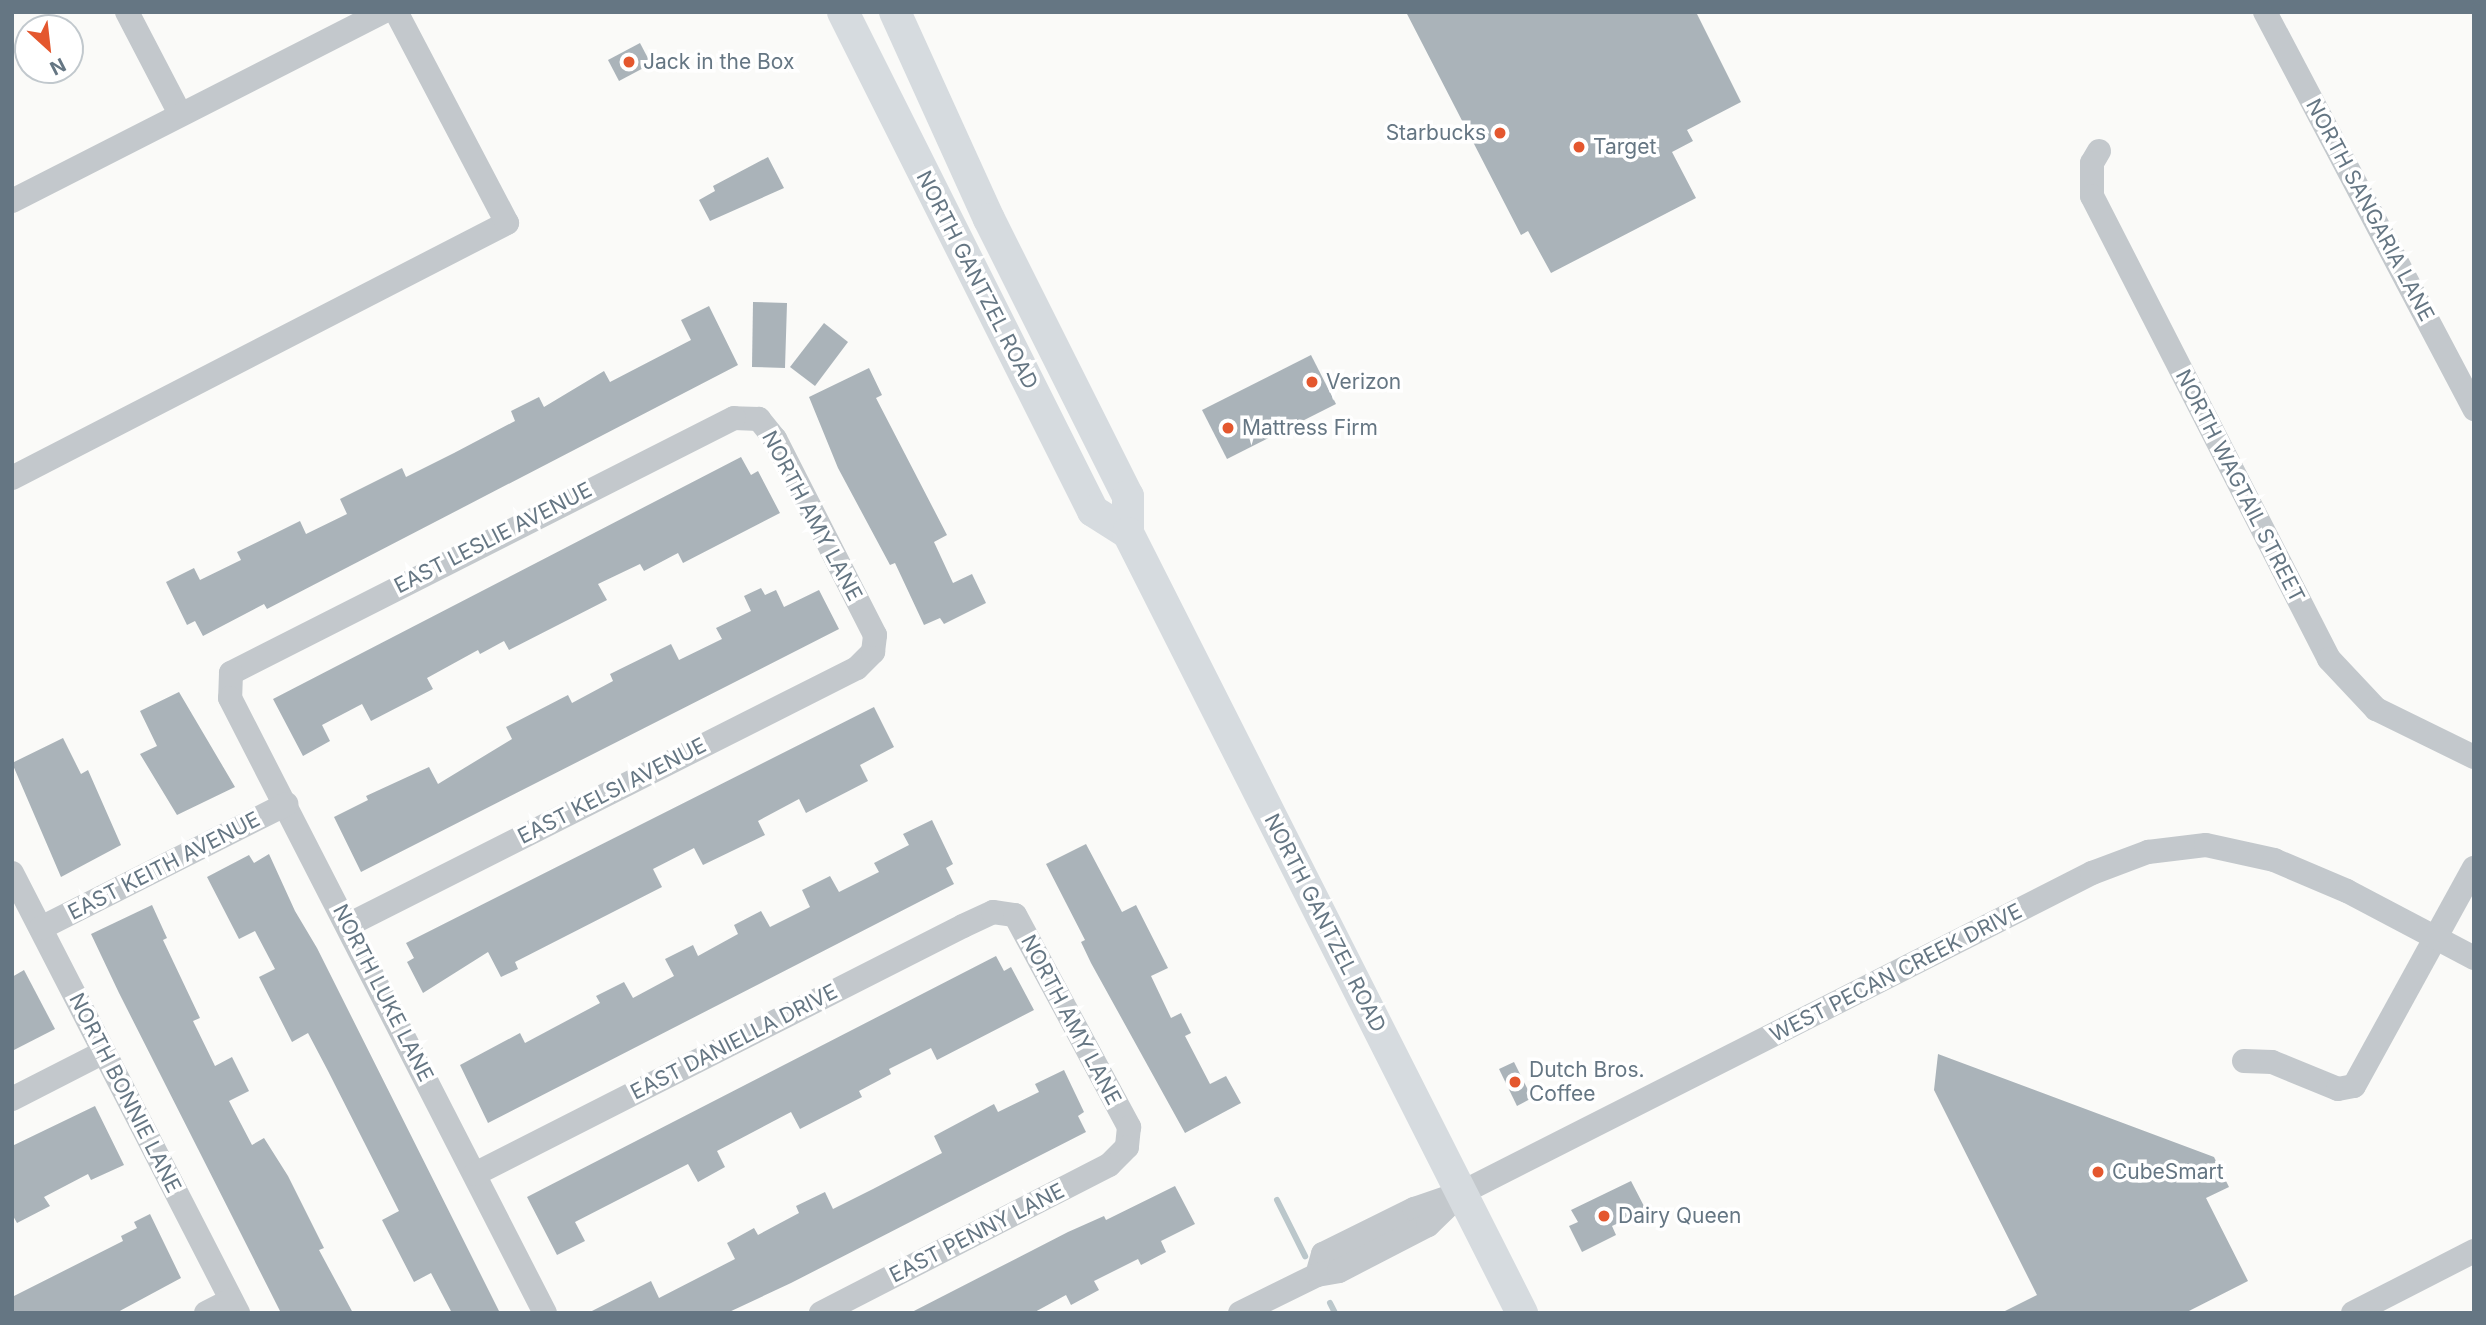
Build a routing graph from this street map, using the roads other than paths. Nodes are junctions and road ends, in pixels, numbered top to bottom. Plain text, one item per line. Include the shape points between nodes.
1 (127, 12) edge
2 (383, 12) edge
3 (396, 12) edge
4 (843, 12) edge
5 (895, 12) edge
6 (2265, 12) edge
7 (180, 114) junction
8 (2099, 151) dead end
9 (12, 201) edge
10 (2474, 409) edge
11 (759, 419) joint
12 (12, 478) edge
13 (1128, 533) junction
14 (873, 652) joint
15 (232, 673) joint
16 (2474, 757) edge
17 (287, 804) junction
18 (2474, 868) edge
19 (12, 873) edge
20 (993, 912) joint
21 (348, 925) junction
22 (41, 928) junction
23 (2437, 938) junction
24 (2474, 958) edge
25 (104, 1052) junction
26 (2244, 1061) dead end
27 (12, 1099) edge
28 (1127, 1147) joint
29 (475, 1174) junction
30 (1461, 1193) junction
31 (2474, 1251) edge
32 (234, 1306) edge
33 (206, 1313) edge
34 (545, 1313) edge
35 (821, 1313) edge
36 (1240, 1313) edge
37 (1522, 1313) edge
38 (2353, 1313) edge

1 - 7 street
2 - 7 street
3 - 12 street via 507,223
4 - 13 main road, NORTH GANTZEL ROAD via 1093,511
5 - 13 main road, NORTH GANTZEL ROAD via 989,219 1128,496
6 - 10 street, NORTH SANGARIA LANE
7 - 9 street
8 - 16 street, NORTH WAGTAIL STREET via 2092,163 2092,196 2329,659 2376,709
11 - 14 street, NORTH AMY LANE via 775,439 875,635
11 - 15 street, EAST LESLIE AVENUE via 734,418
13 - 30 main road, NORTH GANTZEL ROAD
14 - 21 street, EAST KELSI AVENUE via 857,667
15 - 17 street, NORTH LUKE LANE via 230,698
17 - 21 street, NORTH LUKE LANE
17 - 22 street, EAST KEITH AVENUE
18 - 23 street
19 - 22 street, NORTH BONNIE LANE
20 - 28 street, NORTH AMY LANE via 1015,915 1129,1127
20 - 29 street, EAST DANIELLA DRIVE
21 - 29 street, NORTH LUKE LANE
22 - 25 street, NORTH BONNIE LANE
23 - 24 street, WEST PECAN CREEK DRIVE
23 - 26 street via 2354,1086 2337,1089 2272,1062
23 - 30 street, WEST PECAN CREEK DRIVE via 2347,891 2274,860 2206,845 2148,852 2092,873
25 - 27 street
25 - 32 street, NORTH BONNIE LANE
28 - 35 street, EAST PENNY LANE via 1109,1165
29 - 34 street, NORTH LUKE LANE
30 - 36 street, WEST PECAN CREEK DRIVE via 1428,1225 1339,1271 1317,1275
30 - 37 main road, NORTH GANTZEL ROAD
31 - 38 street
32 - 33 street

